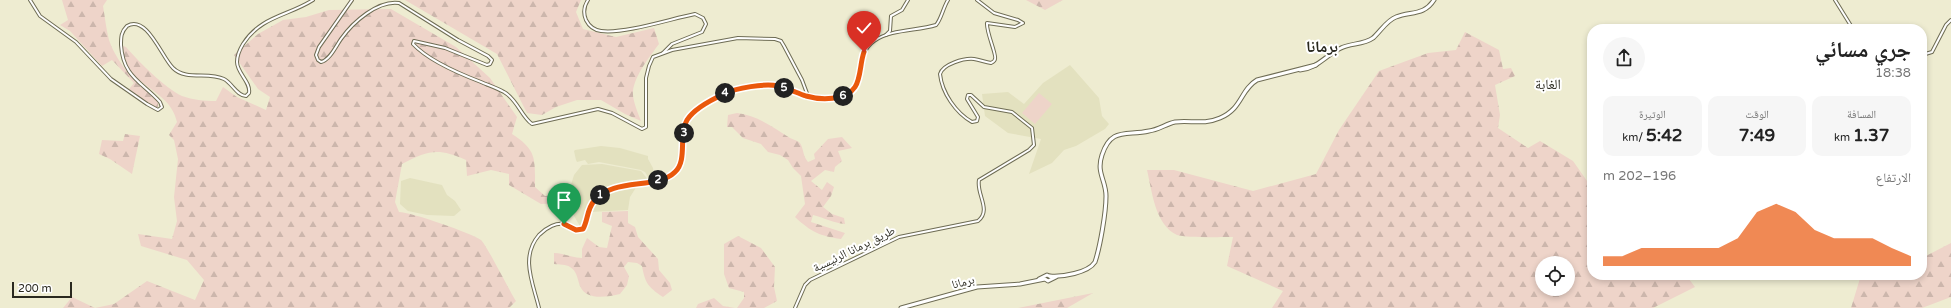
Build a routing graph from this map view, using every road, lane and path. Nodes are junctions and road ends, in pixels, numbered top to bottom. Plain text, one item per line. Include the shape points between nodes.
1 (30, 0) edge
2 (313, 0) edge
3 (352, 0) edge
4 (588, 0) edge
5 (908, 0) edge
6 (948, 0) edge
7 (977, 0) edge
8 (1434, 0) edge
9 (1835, 0) edge
10 (1951, 20) edge
11 (1850, 24) edge
12 (885, 35) junction
13 (667, 46) junction
14 (672, 50) junction
15 (662, 54) junction
16 (1927, 54) edge
17 (657, 55) junction
18 (660, 58) dead end
19 (808, 96) junction
20 (1045, 278) junction
21 (1050, 278) junction
22 (538, 308) edge
23 (795, 308) edge
24 (901, 308) edge

1 - 2 street via 40,16 76,42 111,79 158,110 162,107 160,102 135,81 124,62 121,35 129,24 145,28 176,71 188,75 220,77 241,95 246,96 249,88 237,62 247,39 265,22
3 - 17 street via 319,47 316,55 318,60 326,60 349,29 377,7 393,1 400,3 492,60 487,65 439,46 414,41 413,44 417,48 430,58 505,92 532,124 598,109 612,112 645,128 646,78 652,59
4 - 13 street via 584,10 585,17 589,25 600,31 695,14 703,18 706,24 702,32
5 - 12 street via 902,10 891,16 890,31
6 - 12 street via 936,25
7 - 23 street, طريق برمانا الرئيسية via 994,13 1023,23 1015,27 987,23 995,60 990,63 966,60 944,68 940,74 943,86 954,106 972,122 977,121 978,117 967,99 968,95 984,107 1012,112 1032,128 1035,143 979,180 978,188 984,209 980,219 899,237 810,280 805,285
8 - 21 main road via 1423,11 1394,17 1372,38 1363,43 1340,48 1316,65 1254,81 1236,108 1216,120 1197,123 1174,122 1150,131 1118,134 1110,139 1102,154 1099,168 1106,196 1095,262 1093,266 1082,270
9 - 11 street
10 - 16 street via 1932,52
12 - 19 street via 873,42 864,52 852,91 843,96
13 - 14 street
13 - 15 street
14 - 15 street
14 - 19 street via 738,38 778,40 800,75
15 - 17 street
17 - 18 street
19 - 22 street via 779,86 756,86 726,93 693,113 685,124 680,164 673,174 653,181 608,190 593,201 583,229 577,230 567,225 556,224 544,231 533,243 529,253 529,268
20 - 21 main road via 1048,275
20 - 21 main road via 1048,282
20 - 24 main road, برمانا via 1032,282 977,287

